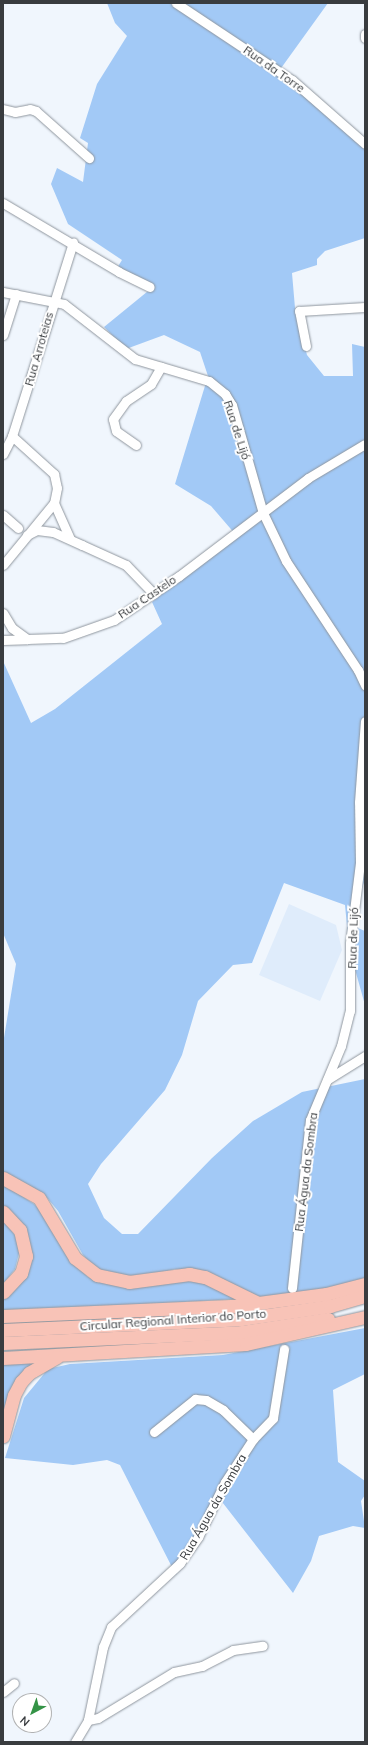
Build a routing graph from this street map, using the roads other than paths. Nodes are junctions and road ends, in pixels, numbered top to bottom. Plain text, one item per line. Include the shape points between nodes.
1 (176, 3) edge
2 (365, 34) edge
3 (365, 38) edge
4 (3, 109) edge
5 (365, 144) edge
6 (89, 158) dead end
7 (3, 203) edge
8 (73, 242) junction
9 (150, 287) dead end
10 (3, 292) edge
11 (16, 294) junction
12 (53, 301) junction
13 (365, 307) edge
14 (3, 335) edge
15 (306, 346) dead end
16 (161, 367) junction
17 (12, 436) junction
18 (365, 444) edge
19 (136, 445) dead end
20 (3, 454) edge
21 (54, 503) junction
22 (263, 513) junction
23 (3, 515) edge
24 (18, 528) dead end
25 (27, 535) junction
26 (70, 539) junction
27 (3, 565) edge
28 (154, 594) junction
29 (3, 613) edge
30 (27, 639) junction
31 (3, 640) edge
32 (365, 685) edge
33 (365, 721) edge
34 (362, 819) edge
35 (365, 1056) edge
36 (328, 1079) junction
37 (3, 1178) edge
38 (3, 1212) edge
39 (365, 1284) edge
40 (292, 1288) dead end
41 (3, 1292) edge
42 (365, 1296) edge
43 (260, 1303) junction
44 (365, 1311) edge
45 (3, 1316) edge
46 (365, 1317) edge
47 (3, 1330) edge
48 (3, 1343) edge
49 (284, 1349) dead end
50 (71, 1354) junction
51 (3, 1358) edge
52 (154, 1432) dead end
53 (3, 1436) edge
54 (253, 1439) junction
55 (263, 1646) dead end
56 (14, 1683) dead end
57 (3, 1692) edge
58 (88, 1720) junction
59 (75, 1742) edge

1 - 5 street, Rua da Torre via 292,80
2 - 3 street
4 - 6 street via 15,112 30,109 36,111
7 - 8 street
8 - 9 street via 119,272
8 - 12 street, Rua Arroteias
10 - 11 street, Rua de Lijó
11 - 12 street, Rua de Lijó
11 - 14 street
12 - 16 street, Rua de Lijó via 67,306 135,359
12 - 17 street, Rua Arroteias
13 - 15 street via 299,312
16 - 19 street via 151,384 126,401 114,420 116,431
16 - 22 street, Rua de Lijó via 209,381 225,394 232,405
17 - 20 street, Rua Arroteias
17 - 21 street via 54,474 57,488
18 - 22 street, Rua Castelo via 334,461
21 - 25 street
21 - 26 street
22 - 28 street, Rua Castelo
22 - 32 street, Rua de Lijó via 290,568 358,670
23 - 24 street
25 - 26 street via 37,530 54,532
25 - 27 street
26 - 28 street via 126,566
28 - 30 street, Rua Castelo via 121,616 75,635
29 - 30 street via 12,628
30 - 31 street, Rua Castelo
33 - 34 street, Rua de Lijó
34 - 36 street, Rua de Lijó via 360,863 351,935 350,1011
35 - 36 street
36 - 40 street, Rua Água da Sombra via 310,1120
37 - 43 highway via 39,1198 75,1258 97,1275 130,1282 189,1274 205,1278
38 - 41 highway via 20,1230 26,1256 21,1273
39 - 43 highway via 326,1294
42 - 47 highway, Circular Regional Interior do Porto via 330,1306 241,1319
43 - 45 highway
44 - 48 highway, Circular Regional Interior do Porto via 332,1319 242,1332
46 - 50 highway via 246,1344
49 - 54 street, Rua Água da Sombra via 273,1418
50 - 51 highway
50 - 53 highway via 39,1366 21,1382 14,1395
52 - 54 street via 195,1399 206,1400 223,1410
54 - 58 street, Rua Água da Sombra via 225,1482 192,1547 169,1576 111,1627 103,1647
55 - 58 street via 233,1650 202,1666 174,1672 98,1718
56 - 57 street
58 - 59 street, Rua Água da Sombra

